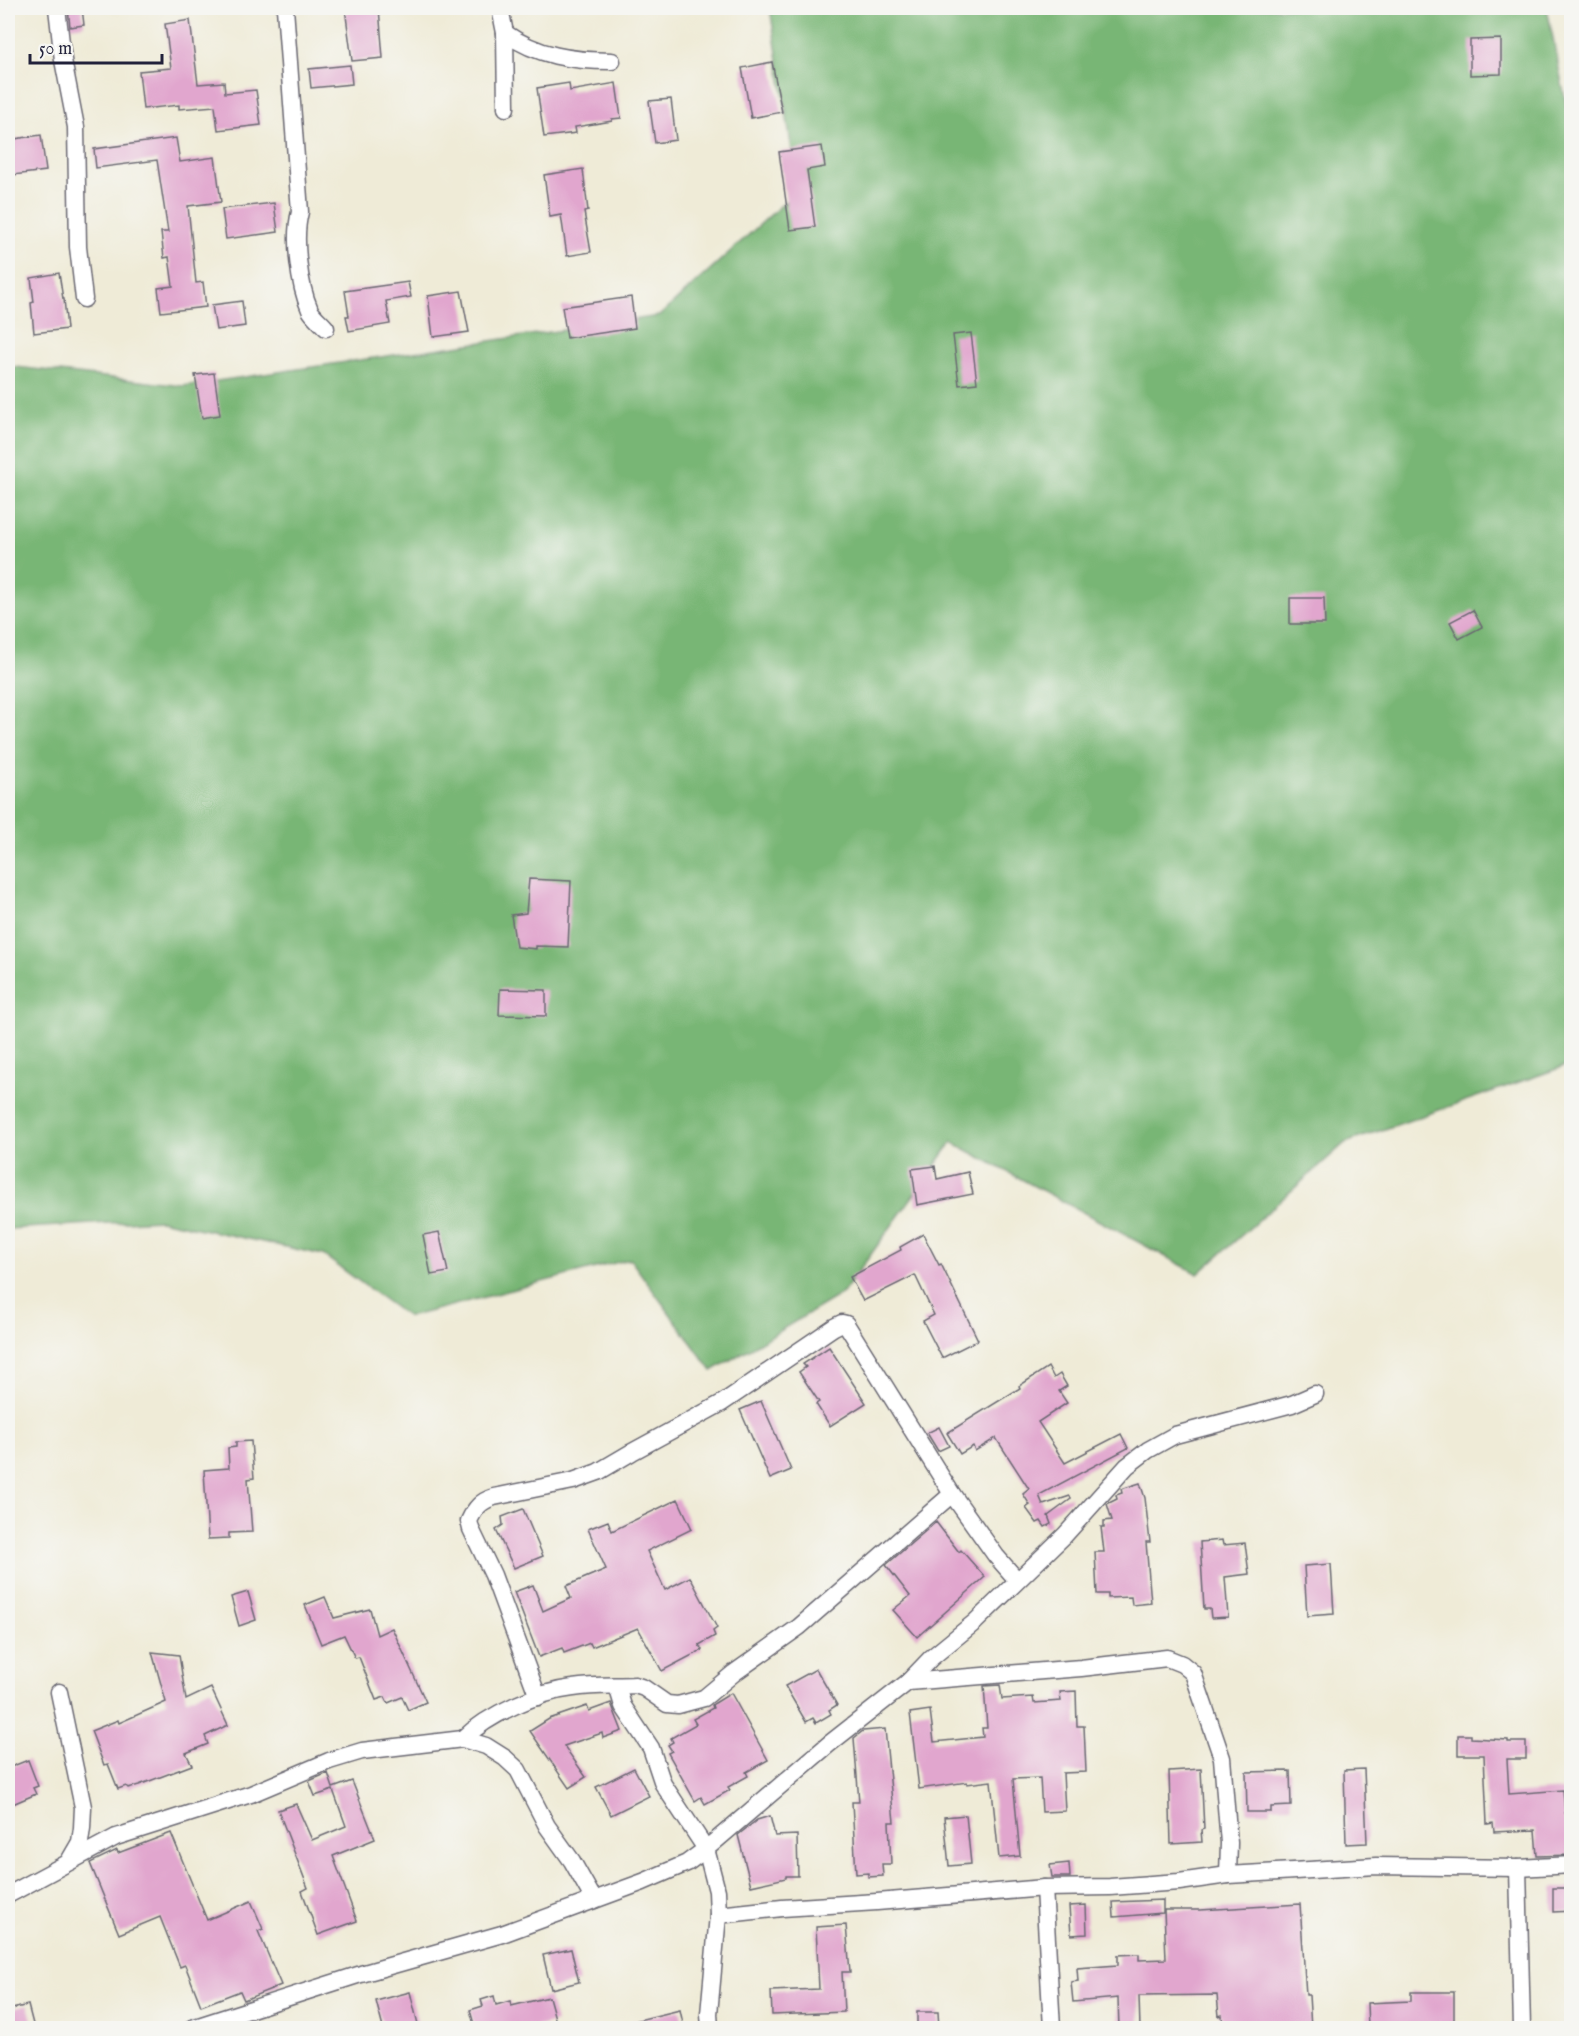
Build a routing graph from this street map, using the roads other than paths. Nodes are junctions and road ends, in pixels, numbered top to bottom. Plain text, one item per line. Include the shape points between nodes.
1 (57, 8) edge
2 (285, 8) edge
3 (500, 8) edge
4 (505, 33) junction
5 (612, 61) dead end
6 (506, 108) dead end
7 (84, 299) dead end
8 (326, 328) dead end
9 (1315, 1394) dead end
10 (952, 1494) junction
11 (1017, 1580) junction
12 (908, 1682) junction
13 (617, 1686) junction
14 (59, 1692) dead end
15 (538, 1696) junction
16 (463, 1739) junction
17 (706, 1849) junction
18 (69, 1861) junction
19 (1572, 1865) edge
20 (1518, 1868) junction
21 (1228, 1875) junction
22 (1044, 1888) junction
23 (8, 1895) edge
24 (594, 1900) junction
25 (718, 1915) junction
26 (192, 2028) edge
27 (710, 2028) edge
28 (1052, 2028) edge
29 (1522, 2028) edge

1 - 7 street via 76,127 78,247
2 - 8 street via 300,212 298,267 311,312
3 - 4 street
4 - 5 street via 526,47 554,57
4 - 6 street
9 - 11 street via 1175,1436 1148,1450 1127,1466 1065,1535
10 - 11 street
10 - 13 street via 799,1627 704,1698 667,1704 644,1688
10 - 15 street via 842,1323 722,1403 598,1472 485,1499 479,1504 470,1521 471,1529 493,1575
11 - 12 street
12 - 17 street
12 - 21 street via 1167,1658 1182,1664 1194,1673 1222,1758
13 - 15 street via 572,1688
13 - 17 street via 623,1706 651,1749 663,1784
14 - 18 street via 83,1807 80,1842
15 - 16 street via 485,1722
16 - 18 street via 362,1751 329,1761 251,1794 116,1837
16 - 24 street via 486,1746 518,1770 547,1826
17 - 24 street via 687,1863
17 - 25 street via 717,1891
18 - 23 street
19 - 20 street
20 - 21 street via 1376,1866
20 - 29 street
21 - 22 street via 1121,1887
22 - 25 street
22 - 28 street
24 - 26 street via 502,1934
25 - 27 street

